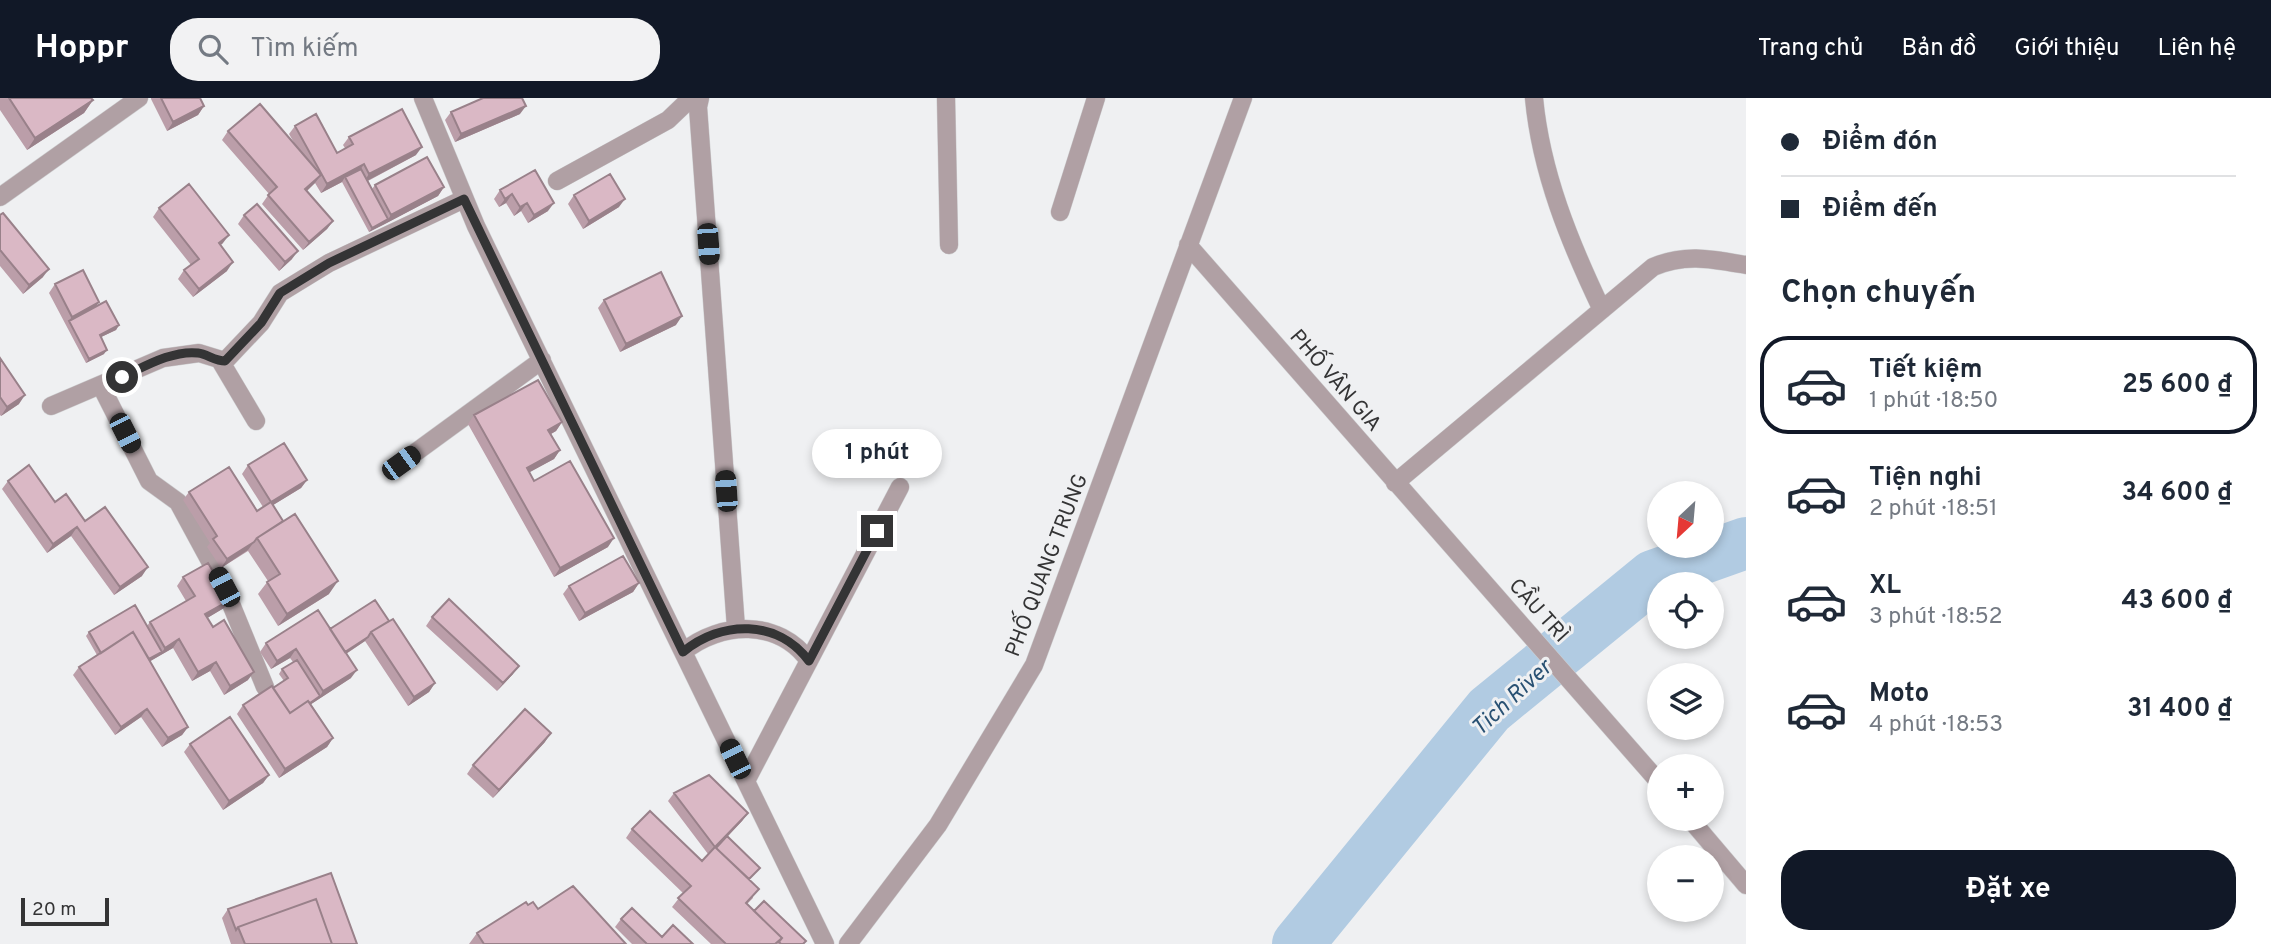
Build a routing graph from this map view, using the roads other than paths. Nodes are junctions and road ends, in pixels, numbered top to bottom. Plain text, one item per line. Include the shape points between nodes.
1 (139, 98) edge
2 (423, 98) edge
3 (691, 98) edge
4 (700, 98) edge
5 (946, 98) edge
6 (1096, 98) edge
7 (1243, 98) edge
8 (1534, 98) edge
9 (557, 181) dead end
10 (0, 197) edge
11 (464, 199) junction
12 (1060, 212) dead end
13 (949, 245) dead end
14 (1188, 245) junction
15 (1746, 265) edge
16 (1602, 310) junction
17 (542, 360) junction
18 (221, 362) junction
19 (101, 386) junction
20 (51, 406) dead end
21 (256, 421) dead end
22 (401, 463) dead end
23 (1395, 483) junction
24 (900, 488) dead end
25 (1451, 545) joint
26 (736, 628) junction
27 (683, 652) junction
28 (809, 661) junction
29 (265, 687) edge
30 (1647, 768) edge
31 (746, 781) junction
32 (1700, 831) edge
33 (1746, 884) edge
34 (825, 944) edge
35 (848, 944) edge

1 - 10 street
2 - 11 street
3 - 9 street via 668,120
4 - 26 street
5 - 13 street
6 - 12 street
7 - 14 street, PHỐ QUANG TRUNG
8 - 16 street via 1551,183 1569,242
11 - 17 street
11 - 18 street via 329,263 280,293 239,349
14 - 23 street, PHỐ VÂN GIA
14 - 35 street, PHỐ QUANG TRUNG via 1034,665 938,825
15 - 16 street via 1700,257 1673,259 1654,267
16 - 23 street
17 - 22 street
17 - 27 street
18 - 19 street via 187,353
18 - 21 street
19 - 20 street
19 - 29 street via 149,481 178,502 224,587
23 - 25 street, PHỐ VÂN GIA
24 - 28 street
25 - 30 street, CẦU TRÌ
26 - 27 street via 699,638
26 - 28 street via 766,630 798,646
27 - 31 street
28 - 31 street
31 - 34 street
32 - 33 street

